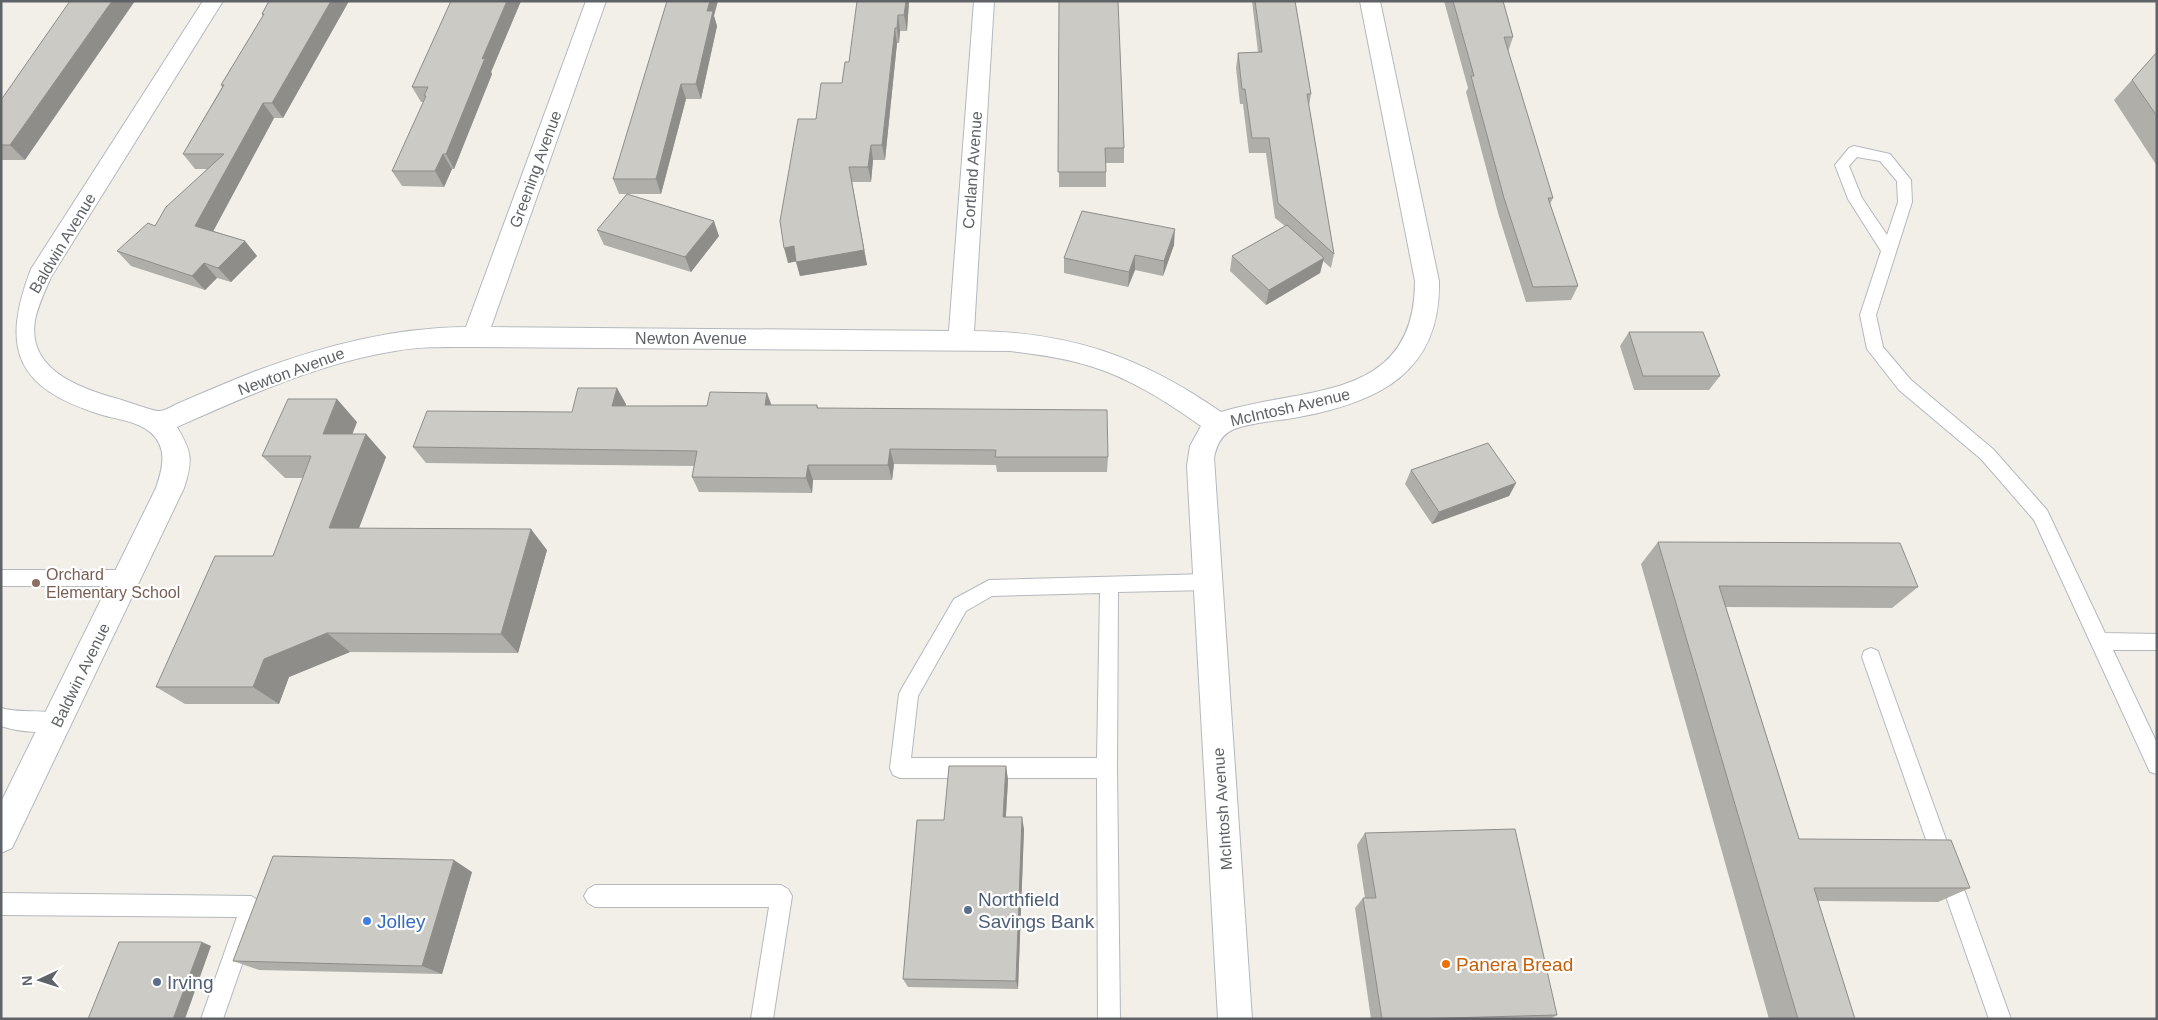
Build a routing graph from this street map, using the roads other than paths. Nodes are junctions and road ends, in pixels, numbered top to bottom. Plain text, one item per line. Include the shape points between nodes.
1 (213, 1) edge
2 (596, 1) edge
3 (984, 1) edge
4 (1370, 1) edge
5 (1889, 251) junction
6 (475, 337) junction
7 (960, 339) junction
8 (159, 423) junction
9 (1218, 425) junction
10 (1, 578) edge
11 (126, 578) junction
12 (1208, 582) junction
13 (1109, 585) junction
14 (2099, 641) junction
15 (2157, 642) edge
16 (1872, 657) dead end
17 (1, 717) edge
18 (57, 722) junction
19 (2157, 765) edge
20 (1107, 768) junction
21 (1, 837) edge
22 (595, 896) dead end
23 (1, 904) edge
24 (212, 1019) edge
25 (762, 1019) edge
26 (1109, 1019) edge
27 (1235, 1019) edge
28 (2000, 1019) edge

1 - 8 street, Baldwin Avenue via 40,275 28,301 22,326 23,350 36,371 60,388
2 - 6 street, Greening Avenue
3 - 7 street, Cortland Avenue
4 - 9 street, McIntosh Avenue via 1427,281 1428,301 1416,340 1391,372 1353,393 1236,418
5 - 5 lane via 1905,202 1904,180 1885,157 1854,151 1842,165 1855,199
5 - 14 lane via 1868,316 1875,350 1905,385 1987,454 2041,515
6 - 7 street, Newton Avenue
6 - 8 street, Newton Avenue via 397,341 304,363
7 - 9 street, Newton Avenue via 1010,341 1097,358 1159,387
8 - 11 street, Baldwin Avenue via 171,442 177,463 170,488
9 - 12 street, McIntosh Avenue via 1207,436 1201,452
10 - 11 lane
11 - 18 street, Baldwin Avenue
12 - 13 lane
12 - 27 street, McIntosh Avenue
13 - 20 lane
13 - 20 lane via 989,588 960,605 909,694 900,768
14 - 15 lane
14 - 19 lane
16 - 28 lane
17 - 18 lane via 14,721
18 - 21 street, Baldwin Avenue
20 - 26 lane
22 - 25 lane via 781,896
23 - 24 lane via 251,907

